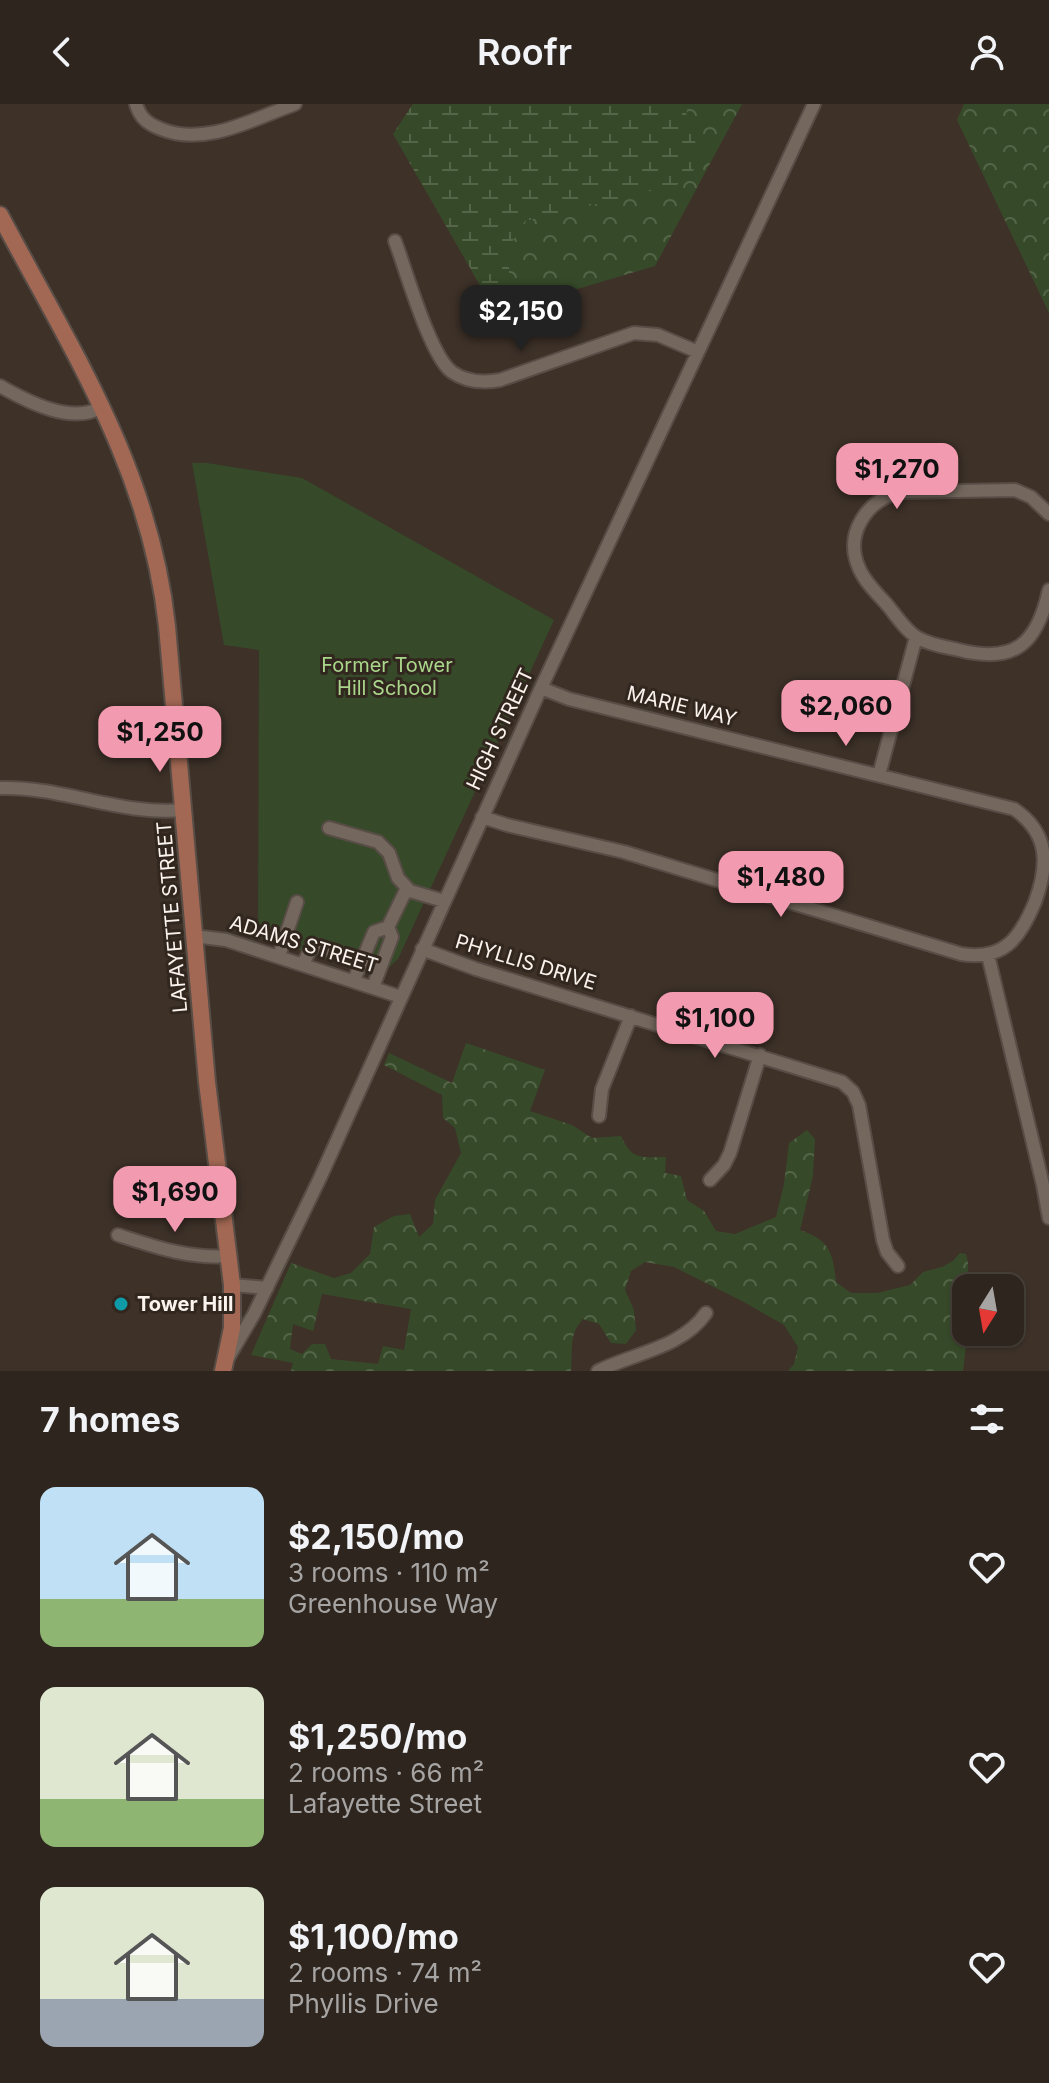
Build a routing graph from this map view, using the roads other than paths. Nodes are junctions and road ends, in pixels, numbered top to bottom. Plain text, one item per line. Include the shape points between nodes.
1 (136, 104) edge
2 (295, 104) edge
3 (814, 104) edge
4 (0, 215) edge
5 (395, 241) dead end
6 (698, 352) junction
7 (0, 386) edge
8 (102, 407) junction
9 (1049, 514) edge
10 (1049, 590) edge
11 (916, 637) junction
12 (541, 688) junction
13 (879, 775) junction
14 (0, 788) edge
15 (183, 810) junction
16 (482, 817) junction
17 (329, 828) dead end
18 (407, 888) junction
19 (444, 901) junction
20 (297, 902) dead end
21 (388, 927) junction
22 (194, 936) junction
23 (422, 949) junction
24 (988, 955) junction
25 (279, 956) junction
26 (362, 961) junction
27 (303, 964) junction
28 (354, 980) junction
29 (373, 987) junction
30 (401, 997) junction
31 (631, 1016) junction
32 (760, 1055) junction
33 (599, 1116) dead end
34 (710, 1180) dead end
35 (1049, 1218) edge
36 (118, 1235) dead end
37 (229, 1256) junction
38 (898, 1266) dead end
39 (232, 1285) junction
40 (267, 1288) junction
41 (706, 1313) dead end
42 (225, 1366) edge
43 (598, 1371) edge

1 - 2 street via 151,125 193,137
3 - 6 street, HIGH STREET
4 - 8 main road, LAFAYETTE STREET
5 - 6 street via 437,353 451,371 465,378 500,380 634,333 658,335
6 - 12 street, HIGH STREET
7 - 8 street via 67,413
8 - 15 main road, LAFAYETTE STREET via 137,488 158,564
9 - 11 street via 1031,497 1008,489 898,492 869,508 855,536 859,569
10 - 11 street via 1036,630 1013,651 980,655
11 - 13 street
12 - 13 street, MARIE WAY
12 - 16 street, HIGH STREET
13 - 24 street, MARIE WAY via 1014,809 1041,837 1047,864 1029,915 1015,939
14 - 15 street
15 - 22 main road, LAFAYETTE STREET
16 - 19 street, HIGH STREET
16 - 24 street via 624,852 953,952
17 - 18 street via 378,842
18 - 19 street
18 - 21 street
19 - 23 street, HIGH STREET
20 - 25 street
21 - 26 street via 374,932
21 - 29 street via 392,937
22 - 25 street, ADAMS STREET
22 - 37 main road, LAFAYETTE STREET
23 - 30 street, HIGH STREET
23 - 31 street, PHYLLIS DRIVE
24 - 35 street
25 - 27 street, ADAMS STREET
26 - 27 street via 313,944
26 - 28 street
27 - 28 street, ADAMS STREET
28 - 29 street, ADAMS STREET
29 - 30 street, ADAMS STREET
30 - 40 street, HIGH STREET
31 - 32 street, PHYLLIS DRIVE
31 - 33 street via 602,1089
32 - 34 street via 730,1153
32 - 38 street, PHYLLIS DRIVE via 835,1078 853,1092 883,1240
36 - 37 street via 181,1254
37 - 39 main road, LAFAYETTE STREET
39 - 40 street
39 - 42 main road, LAFAYETTE STREET
40 - 42 street, HIGH STREET
41 - 43 street via 679,1338

